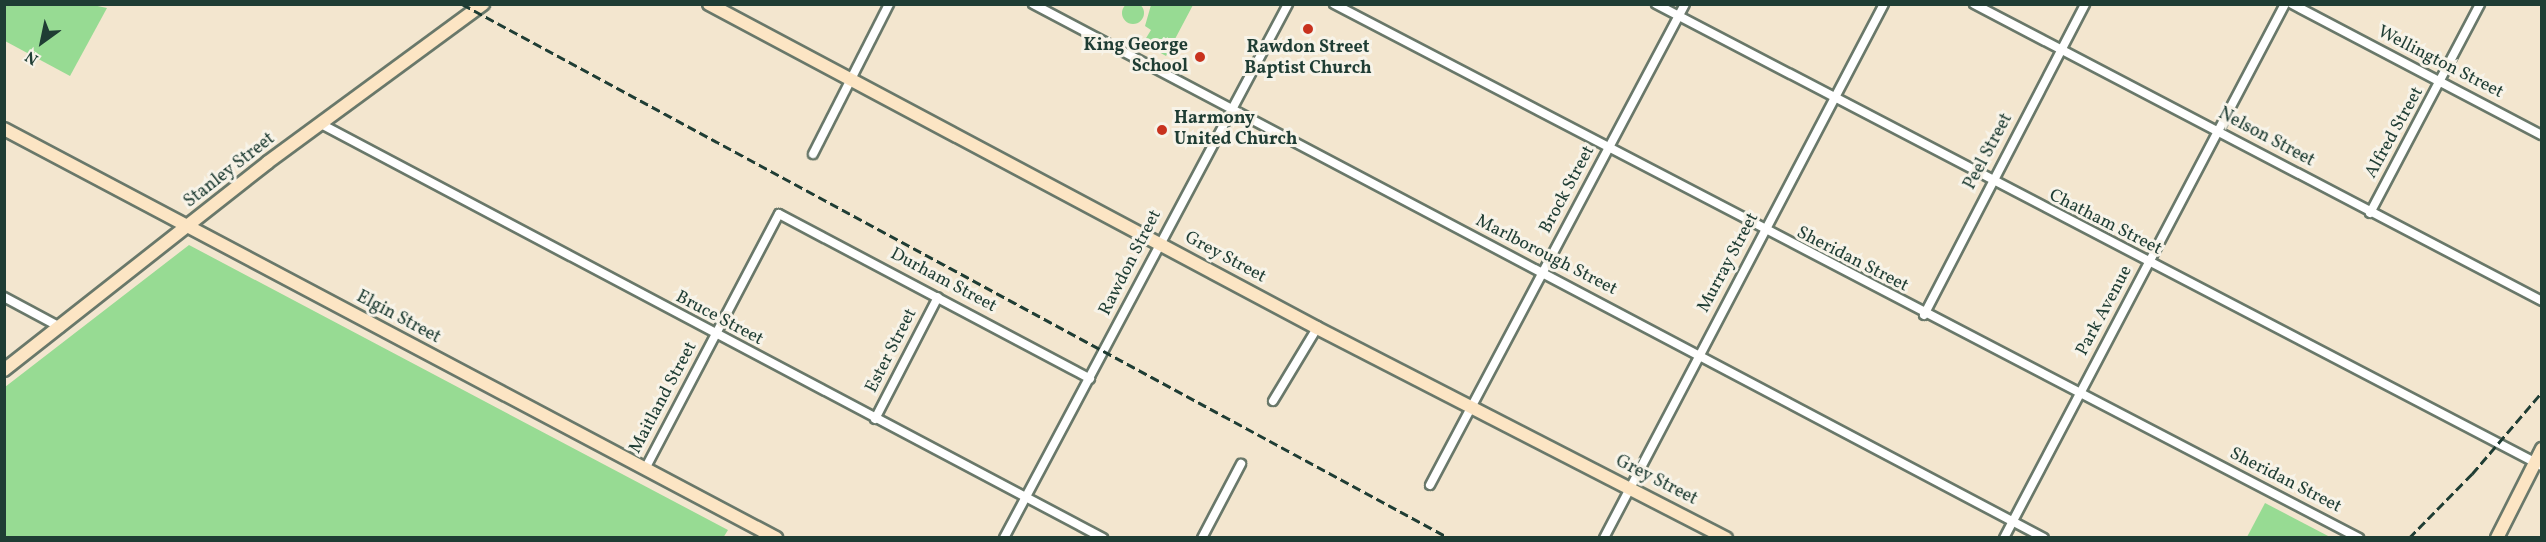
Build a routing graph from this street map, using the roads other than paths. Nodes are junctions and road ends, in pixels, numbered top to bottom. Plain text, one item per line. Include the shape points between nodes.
1 (483, 4) edge
2 (709, 4) edge
3 (889, 4) edge
4 (1033, 4) edge
5 (1288, 4) edge
6 (1334, 4) edge
7 (1656, 4) edge
8 (1685, 4) edge
9 (1884, 4) edge
10 (1974, 4) edge
11 (2085, 4) edge
12 (2285, 4) edge
13 (2292, 4) edge
14 (2480, 4) edge
15 (1679, 17) junction
16 (2062, 50) junction
17 (852, 80) junction
18 (2441, 82) junction
19 (1836, 99) junction
20 (1231, 111) junction
21 (321, 124) junction
22 (4, 129) edge
23 (2219, 131) junction
24 (2541, 135) edge
25 (1609, 148) junction
26 (813, 154) dead end
27 (1991, 183) junction
28 (2370, 213) junction
29 (779, 214) joint
30 (187, 227) junction
31 (1764, 232) junction
32 (1160, 243) junction
33 (2149, 264) junction
34 (1543, 274) junction
35 (4, 297) edge
36 (938, 297) junction
37 (2541, 301) edge
38 (1924, 315) junction
39 (60, 327) junction
40 (1317, 328) junction
41 (716, 336) junction
42 (1700, 354) junction
43 (4, 370) edge
44 (1090, 379) junction
45 (2080, 394) junction
46 (1273, 401) dead end
47 (1472, 408) junction
48 (875, 419) junction
49 (2541, 450) edge
50 (1241, 464) dead end
51 (2538, 464) edge
52 (645, 469) junction
53 (1430, 485) dead end
54 (1630, 488) junction
55 (1026, 497) junction
56 (2012, 521) junction
57 (776, 537) edge
58 (1004, 537) edge
59 (1103, 537) edge
60 (1202, 537) edge
61 (1604, 537) edge
62 (1726, 537) edge
63 (2004, 537) edge
64 (2044, 537) edge
65 (2359, 537) edge
66 (2497, 537) edge

1 - 21 street, Stanley Street
2 - 17 street, Grey Street
3 - 17 street
4 - 20 street, Marlborough Street
5 - 20 street, Rawdon Street
6 - 25 street, Sheridan Street
7 - 15 street, Chatham Street
8 - 15 street, Brock Street
9 - 19 street, Murray Street
10 - 16 street, Nelson Street
11 - 16 street, Peel Street
12 - 23 street, Park Avenue
13 - 18 street, Wellington Street
14 - 18 street, Alfred Street
15 - 19 street, Chatham Street
15 - 25 street, Brock Street
16 - 23 street, Nelson Street
16 - 27 street, Peel Street
17 - 26 street
17 - 32 street, Grey Street
18 - 24 street, Wellington Street
18 - 28 street, Alfred Street
19 - 27 street, Chatham Street
19 - 31 street, Murray Street
20 - 32 street, Rawdon Street
20 - 34 street, Marlborough Street
21 - 30 street, Stanley Street
21 - 41 street, Bruce Street
22 - 30 street, Elgin Street
23 - 28 street, Nelson Street
23 - 33 street, Park Avenue
25 - 31 street, Sheridan Street
25 - 34 street, Brock Street
27 - 33 street, Chatham Street
27 - 38 street, Peel Street
28 - 37 street, Nelson Street
29 - 36 street, Durham Street
29 - 41 street, Maitland Street
30 - 39 street, Stanley Street
30 - 52 street, Elgin Street
31 - 38 street, Sheridan Street
31 - 42 street, Murray Street
32 - 40 street, Grey Street
32 - 44 street, Rawdon Street
33 - 45 street, Park Avenue
33 - 51 street, Chatham Street
34 - 42 street, Marlborough Street
34 - 47 street, Brock Street
35 - 39 street
36 - 44 street, Durham Street
36 - 48 street, Ester Street
38 - 45 street, Sheridan Street
39 - 43 street, Stanley Street
40 - 46 street
40 - 47 street, Grey Street
41 - 48 street, Bruce Street
41 - 52 street, Maitland Street
42 - 54 street, Murray Street
42 - 56 street, Marlborough Street
44 - 55 street, Rawdon Street
45 - 56 street, Park Avenue
45 - 65 street, Sheridan Street
47 - 53 street, Brock Street
47 - 54 street, Grey Street
48 - 55 street, Bruce Street
49 - 51 street
50 - 60 street
51 - 66 street
52 - 57 street, Elgin Street
54 - 61 street, Murray Street
54 - 62 street, Grey Street
55 - 58 street, Rawdon Street
55 - 59 street, Bruce Street
56 - 63 street, Park Avenue
56 - 64 street, Marlborough Street

